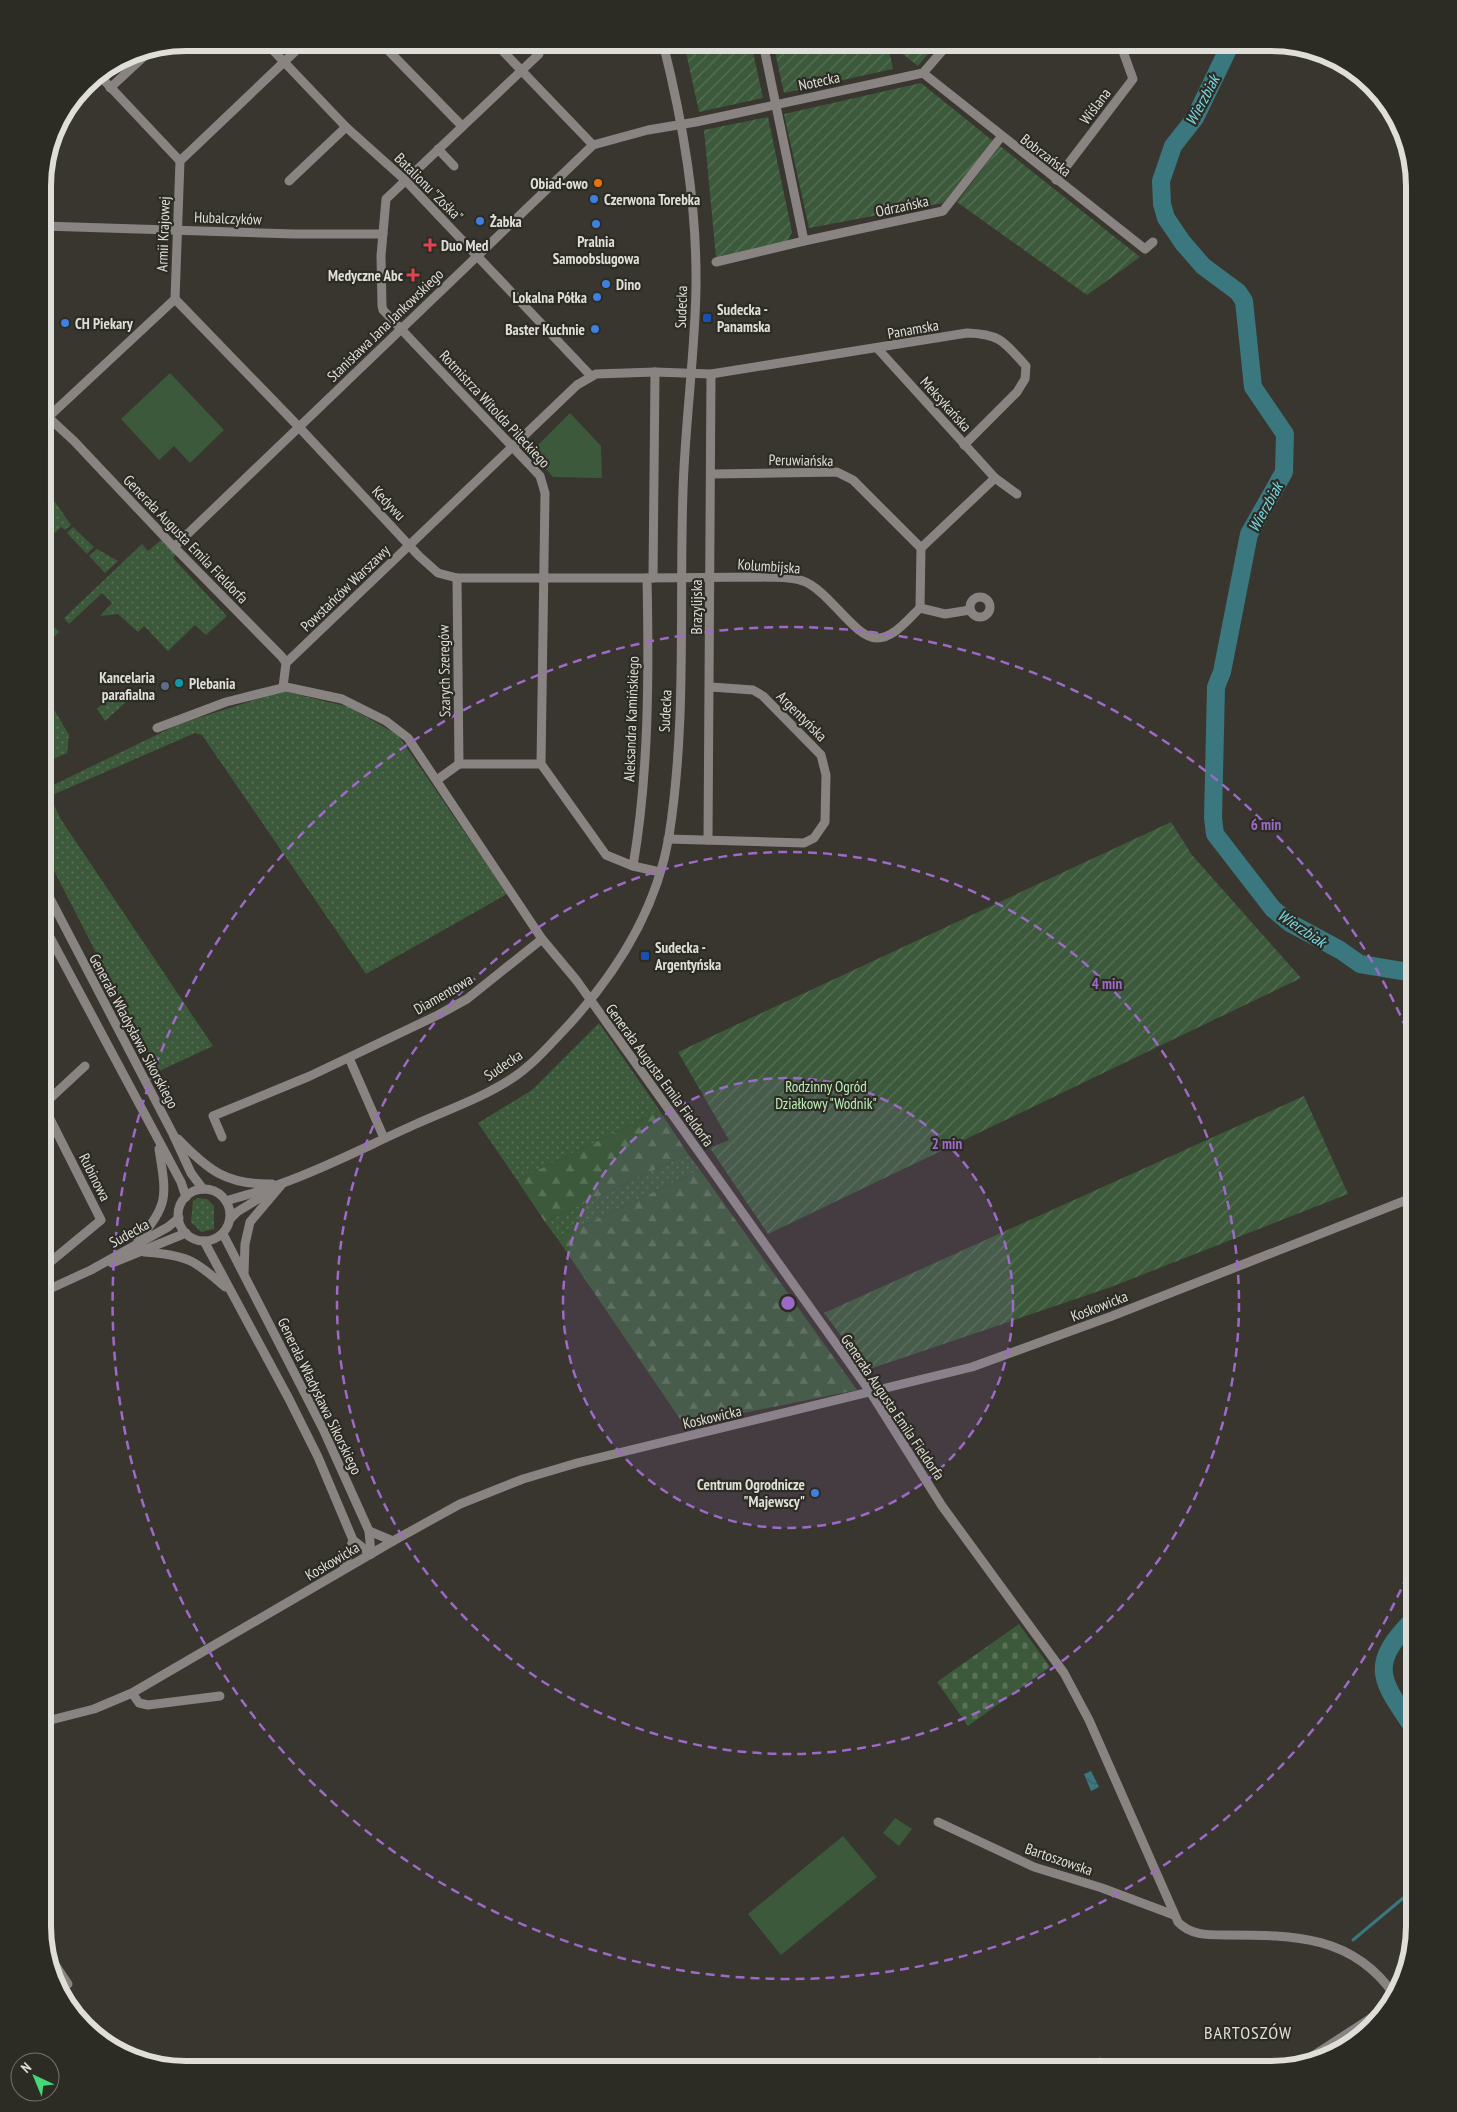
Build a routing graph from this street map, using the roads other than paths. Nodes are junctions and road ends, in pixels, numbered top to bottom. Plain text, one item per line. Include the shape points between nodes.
1 (275, 52) edge
2 (294, 52) edge
3 (390, 52) edge
4 (504, 52) edge
5 (665, 52) edge
6 (765, 52) edge
7 (941, 52) edge
8 (1123, 52) edge
9 (539, 54) dead end
10 (140, 60) edge
11 (284, 62) junction
12 (522, 71) junction
13 (923, 73) junction
14 (103, 80) edge
15 (110, 88) junction
16 (775, 104) junction
17 (682, 124) junction
18 (462, 126) junction
19 (346, 127) junction
20 (1001, 137) junction
21 (592, 145) junction
22 (438, 150) junction
23 (180, 161) junction
24 (454, 166) dead end
25 (406, 180) junction
26 (1056, 180) junction
27 (289, 181) dead end
28 (52, 226) edge
29 (177, 231) junction
30 (383, 234) junction
31 (804, 241) junction
32 (1153, 242) dead end
33 (477, 256) junction
34 (716, 262) dead end
35 (174, 299) junction
36 (401, 329) junction
37 (878, 349) junction
38 (655, 372) junction
39 (691, 374) junction
40 (712, 374) junction
41 (591, 376) junction
42 (52, 414) edge
43 (52, 425) edge
44 (298, 426) junction
45 (964, 445) junction
46 (513, 448) junction
47 (711, 474) junction
48 (994, 478) junction
49 (1017, 494) dead end
50 (410, 546) junction
51 (174, 547) junction
52 (921, 548) junction
53 (457, 578) junction
54 (543, 578) junction
55 (650, 578) junction
56 (682, 578) junction
57 (710, 578) junction
58 (920, 608) junction
59 (970, 610) dead end
60 (286, 663) junction
61 (283, 687) junction
62 (711, 687) junction
63 (157, 728) dead end
64 (459, 764) junction
65 (541, 764) junction
66 (438, 780) junction
67 (668, 839) junction
68 (708, 840) junction
69 (632, 866) junction
70 (660, 872) junction
71 (52, 902) edge
72 (542, 939) junction
73 (52, 940) edge
74 (590, 1001) junction
75 (349, 1058) junction
76 (85, 1066) dead end
77 (51, 1097) edge
78 (51, 1122) edge
79 (173, 1134) junction
80 (222, 1136) dead end
81 (384, 1138) junction
82 (158, 1143) junction
83 (283, 1184) junction
84 (203, 1189) junction
85 (186, 1197) junction
86 (226, 1201) junction
87 (1406, 1201) edge
88 (178, 1218) junction
89 (230, 1219) junction
90 (186, 1233) junction
91 (223, 1234) junction
92 (204, 1241) junction
93 (133, 1246) junction
94 (143, 1252) junction
95 (51, 1261) edge
96 (90, 1270) junction
97 (244, 1274) junction
98 (51, 1288) edge
99 (231, 1293) junction
100 (870, 1393) junction
101 (369, 1531) junction
102 (353, 1540) junction
103 (393, 1540) junction
104 (371, 1554) junction
105 (344, 1569) junction
106 (132, 1693) junction
107 (220, 1696) dead end
108 (51, 1720) edge
109 (938, 1822) dead end
110 (1174, 1915) junction
111 (60, 1973) edge
112 (68, 1984) dead end
113 (1390, 1989) edge
114 (1365, 2022) edge
115 (1322, 2050) edge

1 - 11 street, Batalionu "Zośka"
2 - 11 street
3 - 18 street
4 - 12 street
5 - 17 street, Sudecka
6 - 16 street
7 - 13 street
8 - 26 street, Wiślana via 1133,79
9 - 12 street, Rotmistrza Witolda Pileckiego
10 - 15 street
11 - 19 street, Batalionu "Zośka"
11 - 23 street
12 - 18 street, Rotmistrza Witolda Pileckiego
12 - 21 street
13 - 16 street, Notecka
13 - 20 street, Bobrzańska
14 - 15 street
15 - 23 street
16 - 17 street, Notecka
16 - 31 street
17 - 21 street, Stanisława Jana Jankowskiego
17 - 39 street, Sudecka via 689,164 695,252
18 - 22 street, Rotmistrza Witolda Pileckiego
19 - 25 street, Batalionu "Zośka"
19 - 27 street
20 - 26 street, Bobrzańska
20 - 31 street, Odrzańska via 943,212
21 - 33 street, Stanisława Jana Jankowskiego
22 - 24 street
22 - 25 street, Rotmistrza Witolda Pileckiego
23 - 29 street, Armii Krajowej
25 - 30 street, Rotmistrza Witolda Pileckiego via 386,199
25 - 33 street, Batalionu "Zośka"
26 - 32 street, Bobrzańska via 1145,249
28 - 29 street, Hubalczyków
29 - 30 street, Hubalczyków
29 - 35 street, Armii Krajowej
30 - 36 street, Rotmistrza Witolda Pileckiego via 382,306
31 - 34 street, Odrzańska
33 - 36 street, Stanisława Jana Jankowskiego
33 - 41 street, Batalionu "Zośka"
35 - 42 street
35 - 44 street, Kedywu
36 - 44 street, Stanisława Jana Jankowskiego
36 - 46 street, Rotmistrza Witolda Pileckiego
37 - 40 street, Panamska
37 - 45 street, Meksykańska
37 - 45 street, Panamska via 967,333 987,333 1000,339 1026,366 1025,379 1017,392
38 - 39 street
38 - 41 street
38 - 55 street, Aleksandra Kamińskiego
39 - 40 street, Panamska
39 - 56 street, Sudecka via 683,487
40 - 47 street, Brazylijska
41 - 46 street, Powstańców Warszawy via 577,385
43 - 51 street, Generała Augusta Emila Fieldorfa via 74,441
44 - 50 street, Kedywu
44 - 51 street, Stanisława Jana Jankowskiego
45 - 48 street, Meksykańska
46 - 50 street, Powstańców Warszawy
46 - 54 street, Rotmistrza Witolda Pileckiego via 543,483
47 - 52 street, Peruwiańska via 837,472 853,480
47 - 57 street, Brazylijska
48 - 49 street, Meksykańska
48 - 52 street
50 - 53 street, Kedywu via 432,569
50 - 60 street, Powstańców Warszawy
51 - 60 street, Generała Augusta Emila Fieldorfa
52 - 58 street
53 - 54 street, Kedywu
53 - 64 street, Szarych Szeregów
54 - 55 street, Kedywu
54 - 65 street, Rotmistrza Witolda Pileckiego
55 - 56 street
55 - 69 street, Aleksandra Kamińskiego via 640,828
56 - 57 street, Kolumbijska
56 - 67 street, Sudecka via 679,716
57 - 58 street, Kolumbijska via 788,578 803,581 819,589 869,637 886,636
57 - 62 street, Brazylijska
58 - 59 street via 945,614
60 - 61 street
61 - 63 street, Generała Augusta Emila Fieldorfa via 226,702
61 - 66 street, Generała Augusta Emila Fieldorfa via 342,699 386,721 408,738
62 - 68 street, Brazylijska
62 - 68 street, Argentyńska via 753,690 764,696 821,754 826,794 825,822 814,838 804,842
64 - 65 street
64 - 66 street
65 - 69 street via 606,855
66 - 72 street, Generała Augusta Emila Fieldorfa
67 - 68 street, Argentyńska
67 - 70 street, Sudecka
69 - 70 street
70 - 74 street, Sudecka via 630,945
71 - 79 street, Generała Władysława Sikorskiego
72 - 74 street, Generała Augusta Emila Fieldorfa
72 - 75 street, Diamentowa via 467,999
73 - 82 street, Generała Władysława Sikorskiego
74 - 81 street, Sudecka via 513,1078
74 - 100 street, Generała Augusta Emila Fieldorfa
75 - 80 street, Diamentowa via 213,1116
75 - 81 street
76 - 77 street
78 - 95 street, Rubinowa via 101,1220
79 - 83 street via 214,1172 233,1179
79 - 84 street, Generała Władysława Sikorskiego via 191,1173
81 - 83 street, Sudecka
82 - 85 street, Generała Władysława Sikorskiego
82 - 93 street via 165,1183 162,1206 154,1223
83 - 86 street, Sudecka
83 - 89 street, Sudecka
83 - 97 street via 250,1222 244,1244
84 - 85 street
84 - 86 street via 216,1192
85 - 88 street
86 - 89 street
87 - 100 street, Koskowicka via 1061,1335 972,1366
88 - 90 street
88 - 93 street, Sudecka
89 - 91 street
90 - 92 street
90 - 94 street, Sudecka
91 - 92 street
91 - 97 street
92 - 99 street
93 - 96 street, Sudecka
94 - 96 street, Sudecka
94 - 99 street via 174,1254 189,1259
96 - 98 street, Sudecka
97 - 101 street, Generała Władysława Sikorskiego via 323,1429
99 - 102 street, Generała Władysława Sikorskiego via 310,1440
100 - 103 street, Koskowicka via 623,1451 523,1479 460,1504
100 - 110 street, Generała Augusta Emila Fieldorfa via 967,1542 1064,1673 1089,1720
101 - 103 street
101 - 104 street, Generała Władysława Sikorskiego
102 - 104 street, Generała Władysława Sikorskiego
102 - 105 street
103 - 104 street, Koskowicka
104 - 105 street, Koskowicka
105 - 106 street, Koskowicka
106 - 107 street via 139,1703 148,1705
106 - 108 street, Koskowicka
109 - 110 street, Bartoszowska via 1034,1867
110 - 113 street via 1184,1928 1210,1935 1275,1937 1333,1946 1362,1960 1380,1975
111 - 112 street
114 - 115 street

